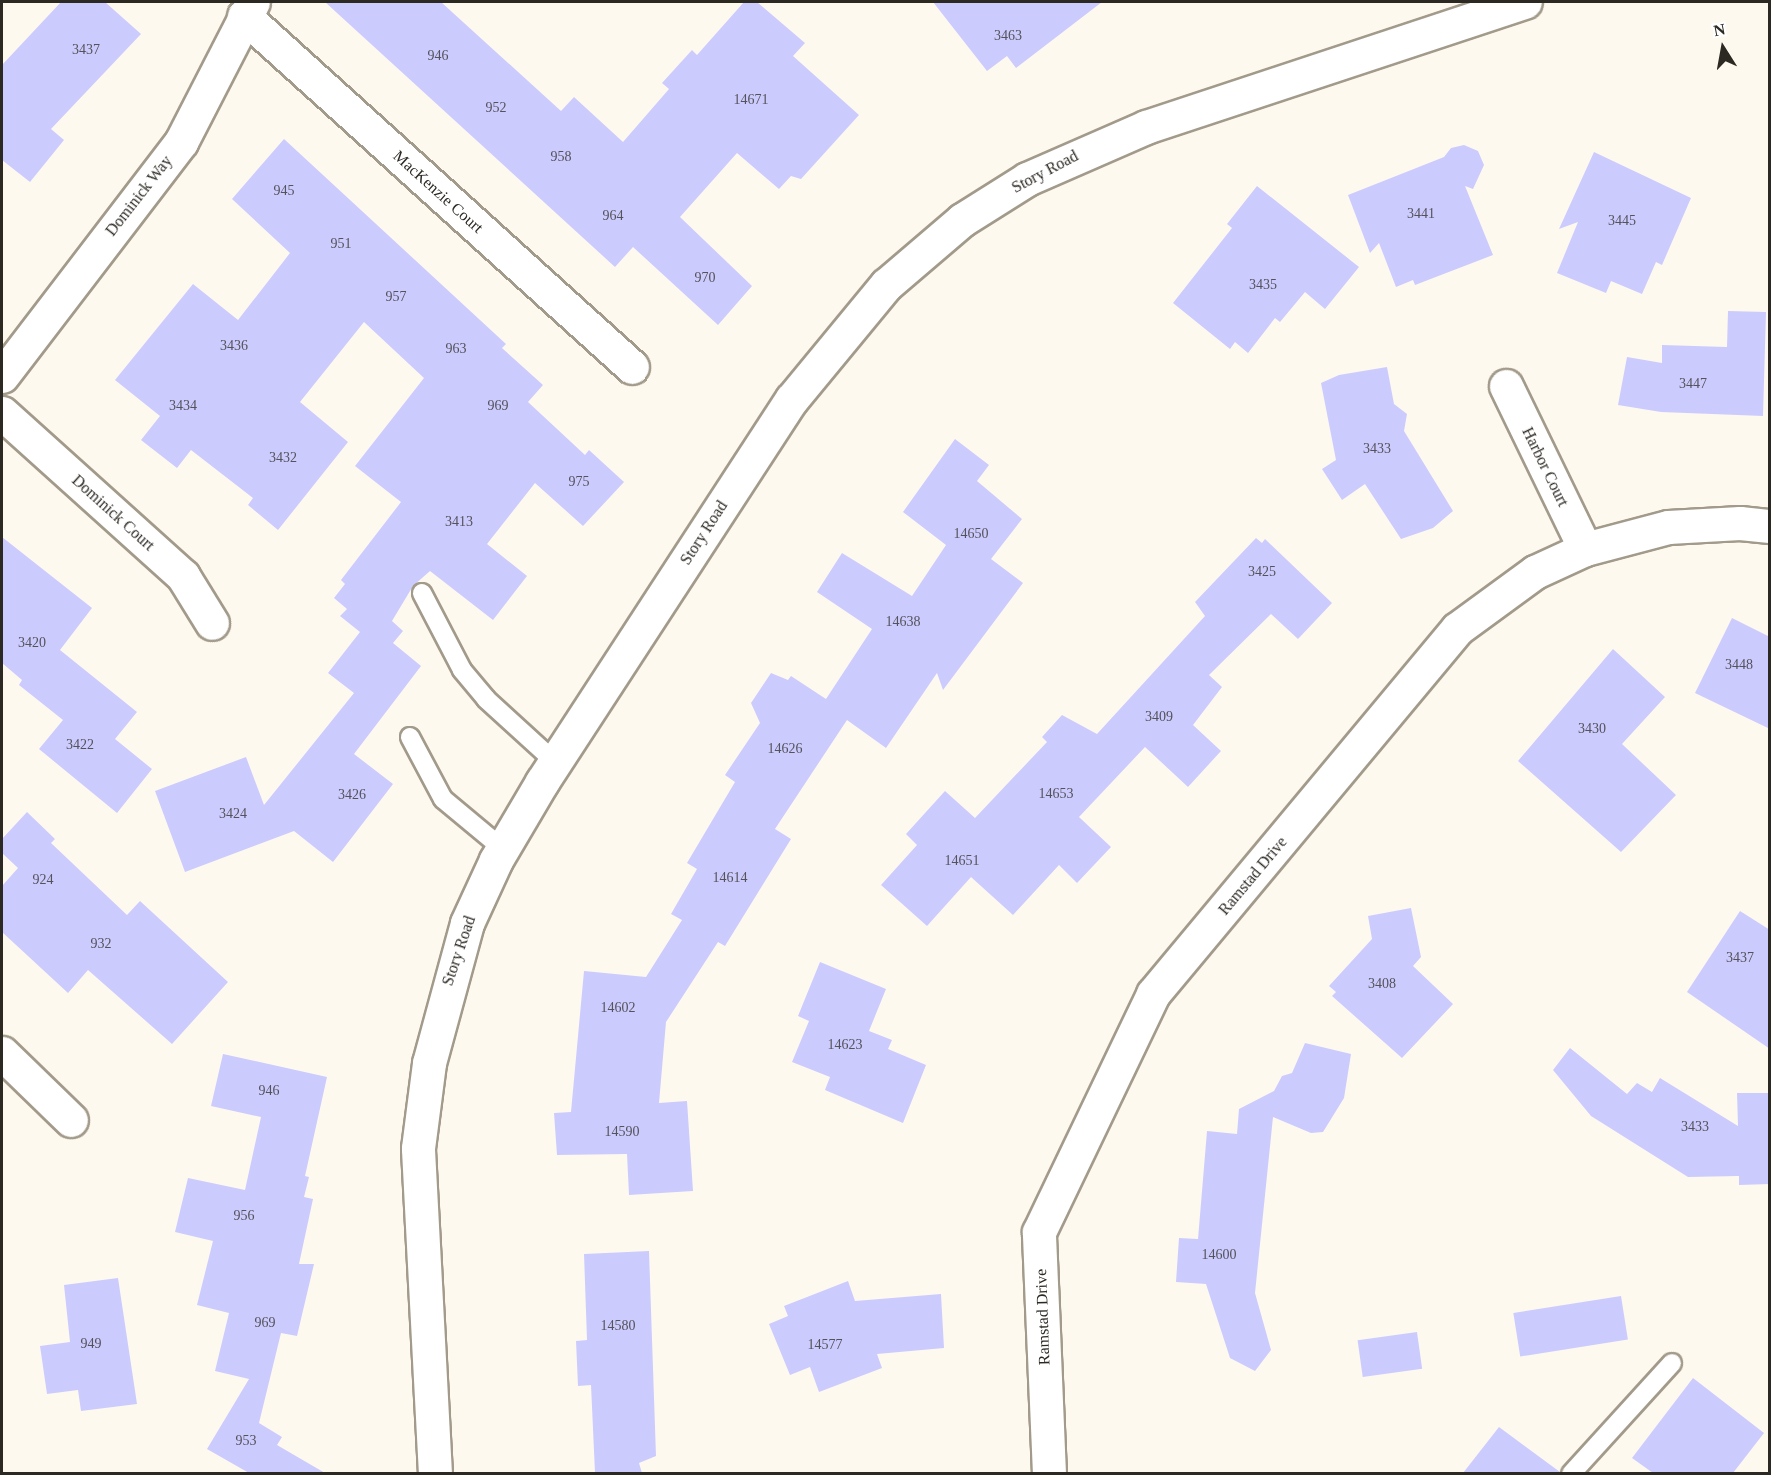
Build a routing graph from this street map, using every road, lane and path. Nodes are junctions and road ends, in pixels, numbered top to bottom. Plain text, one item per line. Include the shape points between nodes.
1 (1525, 2) edge
2 (249, 9) edge
3 (632, 367) dead end
4 (2, 376) edge
5 (1506, 386) dead end
6 (2, 413) edge
7 (1770, 526) edge
8 (1585, 549) junction
9 (422, 593) dead end
10 (212, 623) dead end
11 (410, 737) dead end
12 (555, 762) junction
13 (503, 849) junction
14 (2, 1053) edge
15 (71, 1120) dead end
16 (1672, 1363) dead end
17 (435, 1473) edge
18 (1049, 1473) edge
19 (1571, 1473) edge

1 - 12 street, Story Road via 1096,145 1027,179 962,220 886,285 792,399
2 - 3 street, MacKenzie Court
2 - 4 street, Dominick Way via 181,142
5 - 8 street, Harbor Court
6 - 10 street, Dominick Court via 183,576
7 - 8 street, Ramstad Drive via 1740,523 1668,527
8 - 18 street, Ramstad Drive via 1535,572 1457,629 1153,994 1039,1232
9 - 12 lane via 462,670 486,699
11 - 13 lane via 443,799
12 - 13 street, Story Road
13 - 17 street, Story Road via 467,922 443,997 429,1063 418,1148
14 - 15 street
16 - 19 lane

